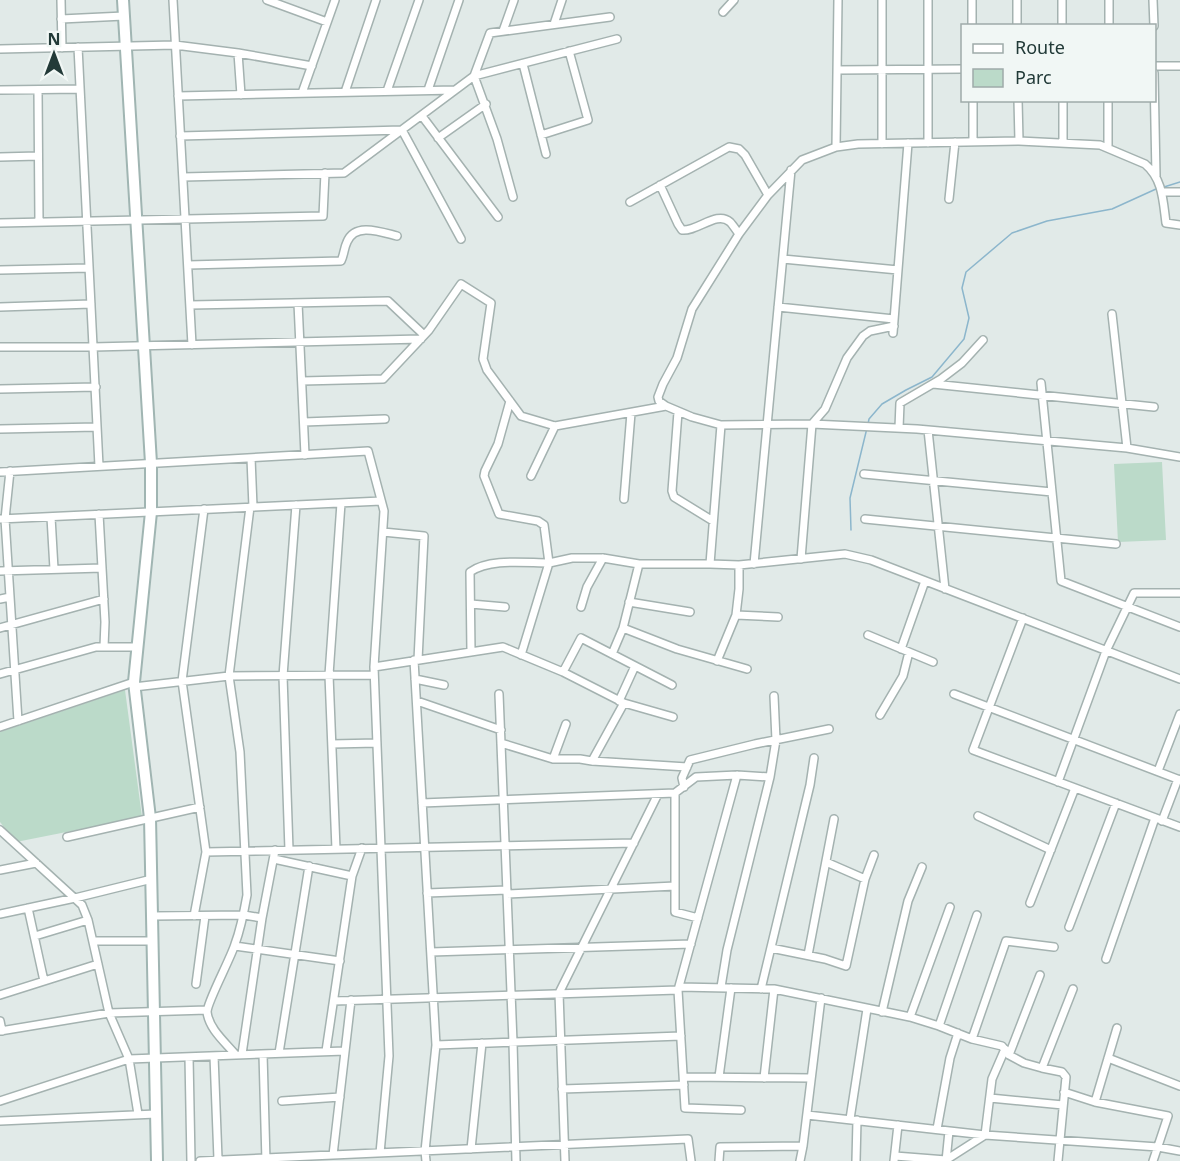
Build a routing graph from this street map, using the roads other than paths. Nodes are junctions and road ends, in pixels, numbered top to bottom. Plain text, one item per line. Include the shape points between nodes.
1 (61, 0) edge
2 (123, 0) edge
3 (173, 0) edge
4 (267, 0) edge
5 (335, 0) edge
6 (376, 0) edge
7 (419, 0) edge
8 (459, 0) edge
9 (514, 0) edge
10 (562, 0) edge
11 (734, 0) edge
12 (837, 0) edge
13 (882, 0) edge
14 (928, 0) edge
15 (972, 0) edge
16 (1017, 0) edge
17 (1062, 0) edge
18 (1109, 0) edge
19 (1153, 0) edge
20 (723, 12) dead end
21 (124, 16) junction
22 (610, 16) dead end
23 (61, 19) junction
24 (327, 22) junction
25 (554, 24) junction
26 (972, 24) edge
27 (1017, 24) edge
28 (1062, 24) edge
29 (1109, 24) edge
30 (1154, 24) edge
31 (503, 31) junction
32 (617, 39) dead end
33 (176, 45) junction
34 (126, 47) junction
35 (62, 48) junction
36 (78, 48) junction
37 (0, 49) edge
38 (569, 51) junction
39 (238, 53) junction
40 (523, 63) junction
41 (312, 66) junction
42 (1156, 66) edge
43 (1180, 66) edge
44 (928, 69) junction
45 (961, 69) edge
46 (837, 70) junction
47 (882, 70) junction
48 (474, 76) junction
49 (80, 89) junction
50 (0, 90) edge
51 (38, 90) junction
52 (428, 90) junction
53 (456, 90) junction
54 (387, 91) junction
55 (302, 93) junction
56 (345, 93) junction
57 (241, 95) junction
58 (178, 96) junction
59 (973, 102) edge
60 (1018, 102) edge
61 (1063, 102) edge
62 (1108, 102) edge
63 (1155, 102) edge
64 (486, 104) junction
65 (422, 116) junction
66 (402, 130) junction
67 (541, 135) junction
68 (180, 136) junction
69 (438, 138) junction
70 (1019, 141) junction
71 (955, 142) junction
72 (973, 142) junction
73 (908, 143) junction
74 (928, 143) junction
75 (1063, 143) junction
76 (882, 144) junction
77 (836, 147) junction
78 (1108, 148) junction
79 (546, 154) dead end
80 (38, 156) junction
81 (0, 157) edge
82 (791, 170) junction
83 (325, 173) junction
84 (1156, 176) junction
85 (183, 177) junction
86 (660, 184) junction
87 (1162, 192) junction
88 (1180, 192) edge
89 (768, 195) junction
90 (513, 197) dead end
91 (949, 199) dead end
92 (630, 202) dead end
93 (498, 217) dead end
94 (185, 219) junction
95 (136, 220) junction
96 (87, 221) junction
97 (39, 222) junction
98 (0, 223) edge
99 (1180, 225) edge
100 (739, 234) junction
101 (397, 236) dead end
102 (461, 239) dead end
103 (783, 260) junction
104 (188, 265) junction
105 (89, 268) junction
106 (0, 270) edge
107 (898, 270) junction
108 (298, 303) junction
109 (91, 304) junction
110 (190, 305) junction
111 (0, 307) edge
112 (778, 307) junction
113 (1112, 314) dead end
114 (894, 326) junction
115 (422, 337) junction
116 (983, 340) dead end
117 (300, 342) junction
118 (192, 345) junction
119 (144, 346) junction
120 (0, 347) edge
121 (93, 348) junction
122 (302, 381) junction
123 (1041, 383) dead end
124 (933, 384) junction
125 (96, 387) junction
126 (0, 389) edge
127 (1042, 396) junction
128 (510, 401) junction
129 (1122, 404) junction
130 (666, 406) junction
131 (1154, 407) dead end
132 (678, 412) junction
133 (632, 413) junction
134 (385, 419) dead end
135 (303, 422) junction
136 (767, 424) junction
137 (813, 424) junction
138 (722, 425) junction
139 (555, 426) junction
140 (98, 427) junction
141 (899, 428) junction
142 (0, 429) edge
143 (928, 430) junction
144 (1047, 441) junction
145 (1127, 448) junction
146 (305, 455) junction
147 (251, 458) junction
148 (1180, 458) edge
149 (151, 463) junction
150 (99, 466) junction
151 (10, 471) junction
152 (0, 472) edge
153 (864, 474) dead end
154 (531, 476) dead end
155 (933, 481) junction
156 (1052, 492) junction
157 (624, 499) dead end
158 (381, 501) junction
159 (340, 503) junction
160 (296, 505) junction
161 (252, 507) junction
162 (204, 509) junction
163 (151, 512) junction
164 (99, 514) junction
165 (51, 517) junction
166 (3, 519) edge
167 (865, 519) dead end
168 (713, 521) junction
169 (938, 526) junction
170 (383, 532) junction
171 (1057, 538) junction
172 (1116, 544) dead end
173 (603, 558) junction
174 (801, 559) junction
175 (549, 563) junction
176 (639, 564) junction
177 (710, 564) junction
178 (754, 564) junction
179 (739, 565) junction
180 (102, 568) junction
181 (54, 569) junction
182 (4, 571) edge
183 (925, 581) junction
184 (945, 589) junction
185 (1180, 593) edge
186 (10, 597) junction
187 (0, 599) edge
188 (104, 599) junction
189 (630, 602) junction
190 (471, 604) junction
191 (505, 607) dead end
192 (581, 607) dead end
193 (1127, 607) junction
194 (690, 612) dead end
195 (736, 615) junction
196 (778, 617) dead end
197 (1023, 618) junction
198 (12, 625) junction
199 (1180, 627) edge
200 (0, 628) edge
201 (623, 628) junction
202 (868, 635) dead end
203 (104, 647) junction
204 (137, 647) junction
205 (901, 649) junction
206 (1106, 651) junction
207 (471, 652) junction
208 (909, 652) junction
209 (612, 654) junction
210 (521, 655) junction
211 (416, 660) junction
212 (717, 661) junction
213 (933, 662) dead end
214 (635, 666) junction
215 (374, 667) junction
216 (747, 669) dead end
217 (15, 670) junction
218 (563, 672) junction
219 (0, 674) edge
220 (329, 675) junction
221 (374, 675) junction
222 (229, 676) junction
223 (283, 676) junction
224 (416, 679) junction
225 (1180, 679) edge
226 (182, 681) junction
227 (134, 684) junction
228 (444, 685) dead end
229 (672, 685) dead end
230 (499, 694) dead end
231 (954, 694) dead end
232 (774, 696) dead end
233 (417, 701) junction
234 (622, 702) junction
235 (989, 708) junction
236 (1180, 714) edge
237 (880, 715) dead end
238 (673, 717) dead end
239 (18, 721) junction
240 (566, 724) dead end
241 (0, 727) edge
242 (829, 729) dead end
243 (501, 730) junction
244 (776, 740) junction
245 (1074, 740) junction
246 (377, 743) junction
247 (501, 743) junction
248 (332, 744) junction
249 (814, 758) dead end
250 (553, 759) junction
251 (592, 761) junction
252 (687, 767) junction
253 (1158, 771) junction
254 (737, 775) junction
255 (770, 777) junction
256 (1179, 779) edge
257 (1058, 782) junction
258 (684, 787) junction
259 (1075, 788) junction
260 (658, 794) junction
261 (675, 794) junction
262 (503, 800) junction
263 (422, 803) junction
264 (1116, 804) junction
265 (200, 807) junction
266 (978, 816) dead end
267 (150, 818) junction
268 (834, 819) dead end
269 (1159, 819) junction
270 (1180, 827) edge
271 (0, 831) edge
272 (67, 837) dead end
273 (634, 843) junction
274 (505, 845) junction
275 (425, 847) junction
276 (362, 848) junction
277 (381, 848) junction
278 (336, 849) junction
279 (275, 850) junction
280 (289, 850) junction
281 (1051, 850) junction
282 (245, 851) junction
283 (206, 852) junction
284 (874, 855) dead end
285 (274, 859) junction
286 (826, 862) junction
287 (36, 863) junction
288 (309, 866) junction
289 (922, 867) dead end
290 (0, 870) edge
291 (352, 876) junction
292 (152, 879) junction
293 (865, 879) junction
294 (675, 886) junction
295 (611, 889) junction
296 (507, 892) junction
297 (428, 893) junction
298 (75, 898) junction
299 (1030, 903) dead end
300 (950, 907) dead end
301 (28, 908) junction
302 (0, 914) edge
303 (244, 915) junction
304 (977, 915) dead end
305 (153, 916) junction
306 (194, 916) junction
307 (205, 916) junction
308 (262, 918) junction
309 (698, 918) junction
310 (88, 920) junction
311 (1069, 927) dead end
312 (35, 936) junction
313 (93, 941) junction
314 (153, 941) junction
315 (691, 944) junction
316 (235, 946) junction
317 (582, 947) junction
318 (1054, 947) dead end
319 (771, 948) junction
320 (257, 949) junction
321 (509, 950) junction
322 (431, 952) junction
323 (295, 954) junction
324 (808, 956) junction
325 (1106, 959) dead end
326 (340, 961) junction
327 (98, 964) junction
328 (1040, 975) dead end
329 (44, 981) junction
330 (196, 984) dead end
331 (721, 987) junction
332 (679, 988) junction
333 (731, 988) junction
334 (762, 989) junction
335 (774, 989) junction
336 (1073, 989) dead end
337 (559, 993) junction
338 (0, 995) edge
339 (511, 995) junction
340 (433, 998) junction
341 (821, 998) junction
342 (387, 999) junction
343 (334, 1000) junction
344 (351, 1000) junction
345 (867, 1009) junction
346 (207, 1010) junction
347 (154, 1012) junction
348 (882, 1012) junction
349 (108, 1013) junction
350 (910, 1017) junction
351 (0, 1021) edge
352 (939, 1026) junction
353 (1117, 1028) dead end
354 (1, 1031) edge
355 (958, 1033) junction
356 (681, 1036) junction
357 (972, 1039) junction
358 (561, 1040) junction
359 (513, 1042) junction
360 (482, 1043) junction
361 (436, 1045) junction
362 (326, 1051) junction
363 (345, 1051) junction
364 (1007, 1052) junction
365 (279, 1053) junction
366 (239, 1054) junction
367 (263, 1054) junction
368 (214, 1056) junction
369 (189, 1057) junction
370 (155, 1058) junction
371 (1108, 1058) junction
372 (129, 1059) junction
373 (1042, 1068) junction
374 (719, 1077) junction
375 (764, 1078) junction
376 (811, 1078) junction
377 (684, 1081) junction
378 (1180, 1086) edge
379 (562, 1089) junction
380 (1064, 1092) junction
381 (340, 1097) junction
382 (990, 1098) junction
383 (0, 1101) edge
384 (282, 1101) dead end
385 (1095, 1102) junction
386 (1063, 1105) junction
387 (741, 1110) dead end
388 (138, 1114) junction
389 (156, 1114) junction
390 (807, 1114) junction
391 (0, 1120) edge
392 (854, 1120) junction
393 (898, 1125) junction
394 (937, 1129) junction
395 (949, 1131) junction
396 (985, 1135) junction
397 (1060, 1141) junction
398 (564, 1144) junction
399 (803, 1146) junction
400 (515, 1147) junction
401 (1158, 1147) junction
402 (471, 1149) junction
403 (425, 1151) junction
404 (1180, 1151) edge
405 (380, 1153) junction
406 (333, 1155) junction
407 (218, 1159) junction
408 (895, 1159) edge
409 (266, 1160) edge
410 (157, 1161) edge
411 (191, 1161) edge
412 (200, 1161) edge
413 (426, 1161) edge
414 (516, 1161) edge
415 (565, 1161) edge
416 (691, 1161) edge
417 (719, 1161) edge
418 (800, 1161) edge
419 (856, 1161) edge
420 (946, 1161) edge
421 (1058, 1161) edge
422 (1153, 1161) edge

1 - 23 street
2 - 21 street
3 - 33 street
4 - 24 street
5 - 24 street
6 - 56 street
7 - 54 street
8 - 52 street
9 - 31 street
10 - 25 street
11 - 20 street
12 - 46 street
13 - 47 street
14 - 44 street
15 - 26 street
16 - 27 street
17 - 28 street
18 - 29 street
19 - 30 street
21 - 23 street
21 - 34 street
22 - 25 street
23 - 35 street
24 - 41 street
25 - 31 street
31 - 48 street via 490,33
32 - 38 street
33 - 34 street
33 - 39 street
33 - 58 street
34 - 36 street
34 - 95 street
35 - 36 street
35 - 37 street
36 - 49 street
38 - 40 street
38 - 67 street via 588,120
39 - 41 street
39 - 57 street
40 - 48 street
40 - 67 street
41 - 55 street
42 - 43 street
44 - 45 street
44 - 47 street
44 - 74 street
46 - 47 street
46 - 77 street
47 - 76 street
48 - 53 street
48 - 64 street
49 - 51 street
49 - 96 street
50 - 51 street
51 - 80 street
52 - 53 street
52 - 54 street
53 - 65 street
54 - 56 street
55 - 56 street
55 - 57 street
57 - 58 street
58 - 68 street
59 - 72 street
60 - 70 street
61 - 75 street
62 - 78 street
63 - 84 street
64 - 69 street
64 - 90 street
65 - 66 street
65 - 69 street
66 - 68 street
66 - 83 street via 344,173
66 - 102 street
67 - 79 street
68 - 85 street
69 - 93 street
70 - 72 street
70 - 75 street
71 - 72 street
71 - 74 street
71 - 91 street
73 - 74 street
73 - 76 street
73 - 107 street
75 - 78 street
76 - 77 street
77 - 82 street via 802,160
78 - 84 street via 1145,164
80 - 81 street
80 - 97 street
82 - 89 street
82 - 103 street
83 - 85 street
83 - 94 street via 323,216
84 - 87 street
85 - 94 street
86 - 89 street via 729,147 739,148
86 - 92 street
86 - 100 street via 682,230 725,219
87 - 88 street
87 - 99 street via 1167,223
89 - 100 street
94 - 95 street
94 - 104 street
95 - 96 street
95 - 119 street
96 - 97 street
96 - 105 street
97 - 98 street
100 - 130 street via 692,309 677,358 658,397
101 - 104 street via 371,230 357,232 347,241 341,261
103 - 107 street
103 - 112 street
104 - 110 street
105 - 106 street
105 - 109 street
107 - 114 street
108 - 110 street
108 - 115 street via 388,301
108 - 117 street
109 - 111 street
109 - 121 street
110 - 118 street
112 - 114 street
112 - 136 street
113 - 129 street
114 - 137 street via 863,336 847,358 825,409
115 - 117 street
115 - 122 street via 383,379
115 - 128 street via 461,284 491,303 483,359
116 - 124 street via 962,363
117 - 118 street
117 - 122 street
118 - 119 street
119 - 121 street
119 - 149 street
120 - 121 street
121 - 125 street
122 - 135 street
123 - 127 street
124 - 127 street
124 - 141 street via 900,403
125 - 126 street
125 - 140 street
127 - 129 street
127 - 144 street
128 - 139 street via 521,416
128 - 175 street via 484,476 499,514 544,525
129 - 131 street
129 - 145 street
130 - 132 street
130 - 133 street
132 - 138 street
132 - 168 street via 672,491 674,497
133 - 139 street
133 - 157 street
134 - 135 street
135 - 146 street
136 - 137 street
136 - 138 street
136 - 178 street
137 - 141 street
137 - 174 street
138 - 168 street
139 - 154 street
140 - 142 street
140 - 150 street
141 - 143 street
143 - 144 street
143 - 155 street
144 - 145 street
144 - 156 street
145 - 148 street
146 - 147 street
146 - 158 street via 368,451
147 - 149 street
147 - 161 street
149 - 150 street
149 - 163 street
150 - 151 street
151 - 152 street
151 - 166 street
153 - 155 street
155 - 156 street
155 - 169 street
156 - 171 street
158 - 159 street
158 - 170 street
159 - 160 street
159 - 220 street
160 - 161 street
160 - 223 street
161 - 162 street
161 - 222 street
162 - 163 street
162 - 226 street
163 - 164 street
163 - 204 street
164 - 165 street
164 - 180 street
165 - 166 street
165 - 181 street
166 - 182 street
167 - 169 street
168 - 177 street
169 - 171 street
169 - 184 street
170 - 211 street via 424,536
170 - 215 street
171 - 172 street
171 - 193 street via 1061,581
173 - 175 street
173 - 176 street
173 - 192 street
174 - 178 street
174 - 183 street via 845,554
175 - 190 street via 490,563 478,567 471,572
175 - 210 street
176 - 177 street
176 - 189 street
177 - 179 street
178 - 179 street
179 - 195 street
180 - 181 street
180 - 188 street
181 - 182 street
182 - 186 street
183 - 184 street
183 - 205 street
184 - 197 street
185 - 193 street via 1134,593
186 - 187 street
186 - 198 street
188 - 198 street
188 - 203 street
189 - 194 street
189 - 201 street
190 - 191 street
190 - 207 street
193 - 199 street
193 - 206 street
195 - 196 street
195 - 212 street
197 - 206 street
197 - 235 street
198 - 200 street
198 - 217 street
201 - 209 street
201 - 212 street
202 - 205 street
203 - 204 street
203 - 217 street
204 - 227 street
205 - 208 street
206 - 225 street
206 - 245 street
207 - 210 street via 503,647
207 - 211 street
208 - 213 street
208 - 237 street via 903,676
209 - 214 street
209 - 218 street via 581,638
210 - 218 street
211 - 215 street
211 - 224 street
212 - 216 street
214 - 229 street
214 - 234 street
215 - 221 street
217 - 219 street
217 - 239 street
218 - 234 street
220 - 221 street
220 - 223 street
220 - 248 street
221 - 246 street
222 - 223 street
222 - 226 street
222 - 282 street via 240,752
223 - 280 street
224 - 228 street
224 - 233 street
226 - 227 street
226 - 265 street
227 - 239 street
227 - 267 street
230 - 243 street
231 - 235 street
232 - 244 street
233 - 243 street
233 - 263 street
234 - 238 street
234 - 251 street
235 - 245 street
235 - 257 street via 973,750
236 - 253 street
239 - 241 street
240 - 250 street
242 - 244 street
243 - 247 street
244 - 252 street via 690,760
244 - 255 street
245 - 253 street
245 - 257 street
246 - 248 street
246 - 277 street
247 - 250 street
247 - 262 street
248 - 278 street
249 - 319 street
250 - 251 street
251 - 252 street
252 - 258 street via 682,778
253 - 256 street
254 - 255 street
254 - 258 street via 696,777
254 - 309 street
255 - 331 street
256 - 269 street
257 - 259 street
258 - 261 street
259 - 264 street
259 - 281 street
260 - 261 street
260 - 262 street
260 - 273 street
261 - 294 street
262 - 263 street
262 - 274 street
263 - 275 street
264 - 269 street
264 - 311 street
265 - 267 street
265 - 283 street
266 - 281 street
267 - 272 street
267 - 292 street
268 - 286 street
269 - 270 street
269 - 325 street
271 - 287 street
273 - 274 street
273 - 295 street
274 - 275 street
274 - 296 street
275 - 277 street
275 - 297 street
276 - 277 street
276 - 278 street
276 - 291 street
277 - 342 street
278 - 280 street
279 - 280 street
279 - 282 street
279 - 285 street
281 - 299 street
282 - 283 street
282 - 303 street
283 - 306 street
284 - 293 street
285 - 288 street
285 - 308 street
286 - 293 street
286 - 324 street
287 - 290 street
287 - 298 street
288 - 291 street
288 - 323 street
289 - 348 street via 908,900
291 - 326 street
292 - 298 street
292 - 305 street
293 - 324 street via 846,966
294 - 295 street
294 - 309 street via 675,912
295 - 296 street
295 - 317 street
296 - 297 street
296 - 321 street
297 - 322 street
298 - 301 street
298 - 310 street
300 - 350 street
301 - 302 street
301 - 312 street
303 - 307 street
303 - 308 street
303 - 316 street
304 - 352 street
305 - 306 street
305 - 314 street
306 - 307 street
307 - 330 street
308 - 320 street
309 - 315 street
310 - 312 street
310 - 313 street
312 - 329 street
313 - 314 street
313 - 327 street
314 - 347 street
315 - 317 street
315 - 332 street
316 - 320 street
316 - 346 street
317 - 321 street
317 - 337 street
318 - 357 street via 1006,941
319 - 324 street
319 - 334 street
320 - 323 street
320 - 366 street
321 - 322 street
321 - 339 street
322 - 340 street
323 - 326 street
323 - 365 street
326 - 343 street
327 - 329 street
327 - 349 street
328 - 364 street
329 - 338 street
331 - 332 street
331 - 333 street
332 - 337 street
332 - 356 street
333 - 334 street
333 - 374 street
334 - 335 street
335 - 341 street
335 - 375 street
336 - 373 street
337 - 339 street
337 - 358 street
339 - 340 street
339 - 359 street
340 - 342 street
340 - 361 street
341 - 345 street
341 - 376 street
342 - 344 street
342 - 405 street via 389,1056
343 - 344 street
343 - 362 street
344 - 363 street
345 - 348 street
345 - 392 street
346 - 347 street
346 - 366 street via 216,1031
347 - 349 street
347 - 370 street
348 - 350 street
349 - 354 street
349 - 372 street
350 - 352 street
351 - 354 street
352 - 355 street
353 - 371 street
355 - 357 street
355 - 394 street
356 - 358 street
356 - 377 street
357 - 364 street via 1002,1046
358 - 359 street
358 - 379 street
359 - 360 street
359 - 400 street
360 - 361 street
360 - 402 street
361 - 403 street
362 - 363 street
362 - 365 street
363 - 381 street
364 - 373 street
364 - 382 street via 992,1079
365 - 367 street
366 - 367 street
366 - 368 street
367 - 409 street
368 - 369 street
368 - 407 street
369 - 370 street
369 - 411 street
370 - 372 street
370 - 389 street
371 - 378 street
371 - 385 street
372 - 383 street
372 - 388 street
373 - 380 street via 1065,1074
374 - 375 street
374 - 377 street
375 - 376 street
376 - 390 street
377 - 379 street
377 - 387 street via 685,1107
379 - 398 street
380 - 385 street
380 - 386 street
381 - 384 street
381 - 406 street
382 - 386 street
382 - 396 street
385 - 401 street via 1168,1116
386 - 397 street
388 - 389 street
388 - 391 street
389 - 410 street
390 - 392 street
390 - 399 street
392 - 393 street
392 - 419 street
393 - 394 street
393 - 408 street
394 - 395 street
395 - 396 street
395 - 420 street
396 - 397 street
396 - 420 street
397 - 401 street
397 - 421 street
398 - 400 street
398 - 415 street
398 - 416 street via 688,1139
399 - 417 street via 720,1147
399 - 418 street
400 - 402 street
400 - 414 street
401 - 404 street
401 - 422 street
402 - 403 street
403 - 405 street
403 - 413 street
405 - 406 street
406 - 409 street
407 - 409 street
407 - 412 street
408 - 420 street

